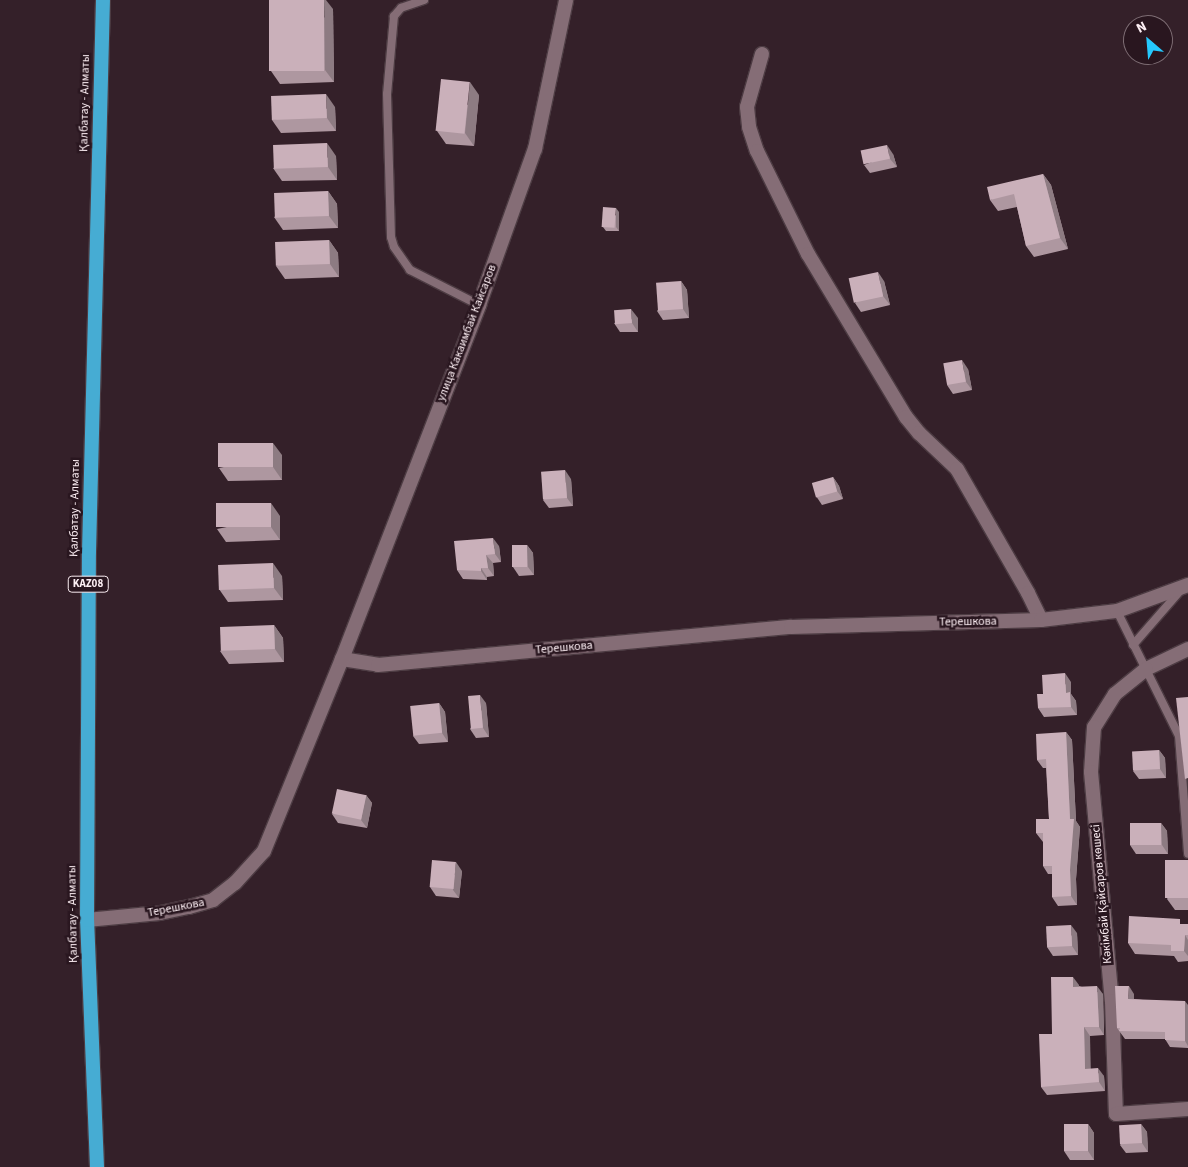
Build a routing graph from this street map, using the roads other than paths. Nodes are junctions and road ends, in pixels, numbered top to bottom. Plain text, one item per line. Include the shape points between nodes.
1 (103, 0) edge
2 (424, 0) edge
3 (566, 0) edge
4 (762, 54) dead end
5 (478, 305) junction
6 (1186, 586) edge
7 (1117, 611) junction
8 (1041, 620) junction
9 (1133, 645) junction
10 (1188, 649) edge
11 (342, 659) junction
12 (1146, 669) junction
13 (1188, 854) edge
14 (87, 920) junction
15 (1188, 1109) edge
16 (97, 1167) edge

1 - 14 highway, Қалбатау - Алматы / KAZ08 via 89,552
2 - 5 lane via 401,8 394,16 387,94 391,237 410,270
3 - 5 street, улица Какаимбай Кайсаров via 535,149
4 - 8 street via 747,107 757,151 808,254 906,418 957,469
5 - 11 street, улица Какаимбай Кайсаров
6 - 7 street, Терешкова
6 - 9 lane
7 - 8 street, Терешкова
7 - 9 lane
8 - 11 street, Терешкова via 791,627 378,665
9 - 12 lane
10 - 12 street, Кәкімбай Қайсаров көшесі
11 - 14 street, Терешкова via 264,851 235,883 213,900 189,908
12 - 13 lane via 1179,736
12 - 15 street, Кәкімбай Қайсаров көшесі via 1115,694 1094,727 1092,772 1112,1002 1116,1114
14 - 16 highway, Қалбатау - Алматы / KAZ08

